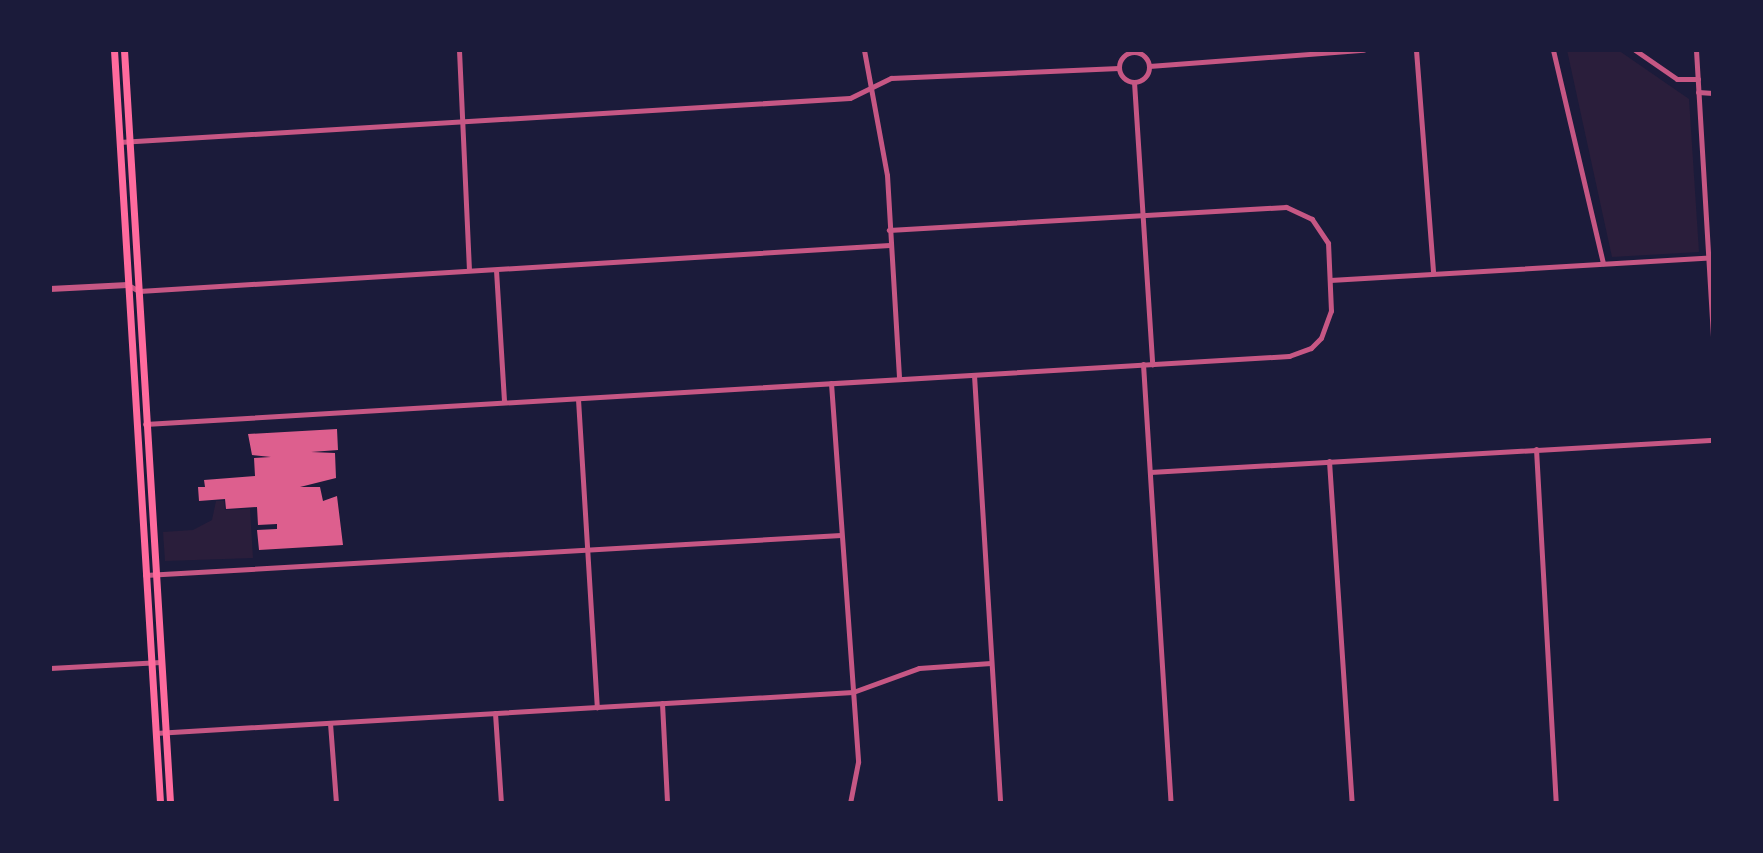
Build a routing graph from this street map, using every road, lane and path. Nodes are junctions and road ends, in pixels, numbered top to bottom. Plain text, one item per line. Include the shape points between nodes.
1 (114, 50) edge
2 (124, 50) edge
3 (459, 50) edge
4 (864, 50) edge
5 (1363, 50) edge
6 (1416, 50) edge
7 (1553, 50) edge
8 (1635, 50) edge
9 (1696, 50) edge
10 (1131, 51) edge
11 (1149, 66) junction
12 (1119, 68) junction
13 (1698, 79) junction
14 (1134, 82) junction
15 (869, 90) junction
16 (1698, 92) junction
17 (1713, 93) edge
18 (463, 121) junction
19 (130, 141) junction
20 (119, 142) junction
21 (1141, 215) junction
22 (889, 230) junction
23 (890, 245) junction
24 (1710, 257) edge
25 (1603, 263) junction
26 (469, 270) junction
27 (496, 270) junction
28 (1433, 273) junction
29 (1330, 280) junction
30 (128, 285) junction
31 (50, 289) edge
32 (139, 291) junction
33 (1713, 338) edge
34 (1143, 364) junction
35 (1152, 364) junction
36 (974, 375) junction
37 (899, 379) junction
38 (831, 383) junction
39 (578, 399) junction
40 (504, 402) junction
41 (147, 424) junction
42 (136, 425) junction
43 (1713, 432) edge
44 (1711, 443) edge
45 (1536, 449) junction
46 (1329, 461) junction
47 (1150, 472) junction
48 (841, 535) junction
49 (588, 550) junction
50 (145, 575) junction
51 (156, 575) junction
52 (161, 662) junction
53 (151, 663) junction
54 (991, 663) junction
55 (50, 668) edge
56 (853, 692) junction
57 (662, 703) junction
58 (597, 707) junction
59 (495, 713) junction
60 (330, 723) junction
61 (155, 733) junction
62 (166, 733) junction
63 (160, 803) edge
64 (170, 803) edge
65 (336, 803) edge
66 (501, 803) edge
67 (667, 803) edge
68 (850, 803) edge
69 (1000, 803) edge
70 (1171, 803) edge
71 (1352, 803) edge
72 (1556, 803) edge

1 - 20 main road
2 - 19 main road
3 - 18 street
4 - 15 street
5 - 11 street
6 - 28 street
7 - 25 street
8 - 13 street via 1677,79
9 - 13 street
10 - 11 street via 1145,57
10 - 12 street
11 - 14 street via 1143,79
12 - 14 street
12 - 15 street via 891,78
13 - 16 street
14 - 21 street
15 - 18 street via 850,98
15 - 22 street via 887,175
16 - 17 street
16 - 24 street
18 - 19 street
18 - 26 street
19 - 20 street
19 - 32 main road
20 - 30 main road
21 - 22 street
21 - 29 street via 1286,207 1301,211 1328,243
21 - 35 street
22 - 23 street
23 - 27 street
23 - 37 street
24 - 25 street
24 - 33 street
25 - 28 street
26 - 27 street
26 - 32 street
27 - 40 street
28 - 29 street
29 - 35 street via 1328,326 1301,353
30 - 31 street
30 - 32 street
30 - 42 main road
32 - 41 main road
34 - 35 street
34 - 36 street
34 - 47 street
36 - 37 street
36 - 54 street
37 - 38 street
38 - 39 street
38 - 48 street
39 - 40 street
39 - 49 street
40 - 41 street
41 - 42 street
41 - 51 main road
42 - 50 main road
43 - 44 street
44 - 45 street
45 - 46 street
45 - 72 street
46 - 47 street
46 - 71 street
47 - 70 street
48 - 49 street
48 - 56 street
49 - 51 street
49 - 58 street
50 - 51 street
50 - 53 main road
51 - 52 main road
52 - 53 street
52 - 62 main road
53 - 55 street
53 - 61 main road
54 - 56 street via 919,668
54 - 69 street
56 - 57 street
56 - 68 street via 858,762
57 - 58 street
57 - 67 street
58 - 59 street
59 - 60 street
59 - 66 street
60 - 62 street
60 - 65 street
61 - 62 street
61 - 63 main road
62 - 64 main road

